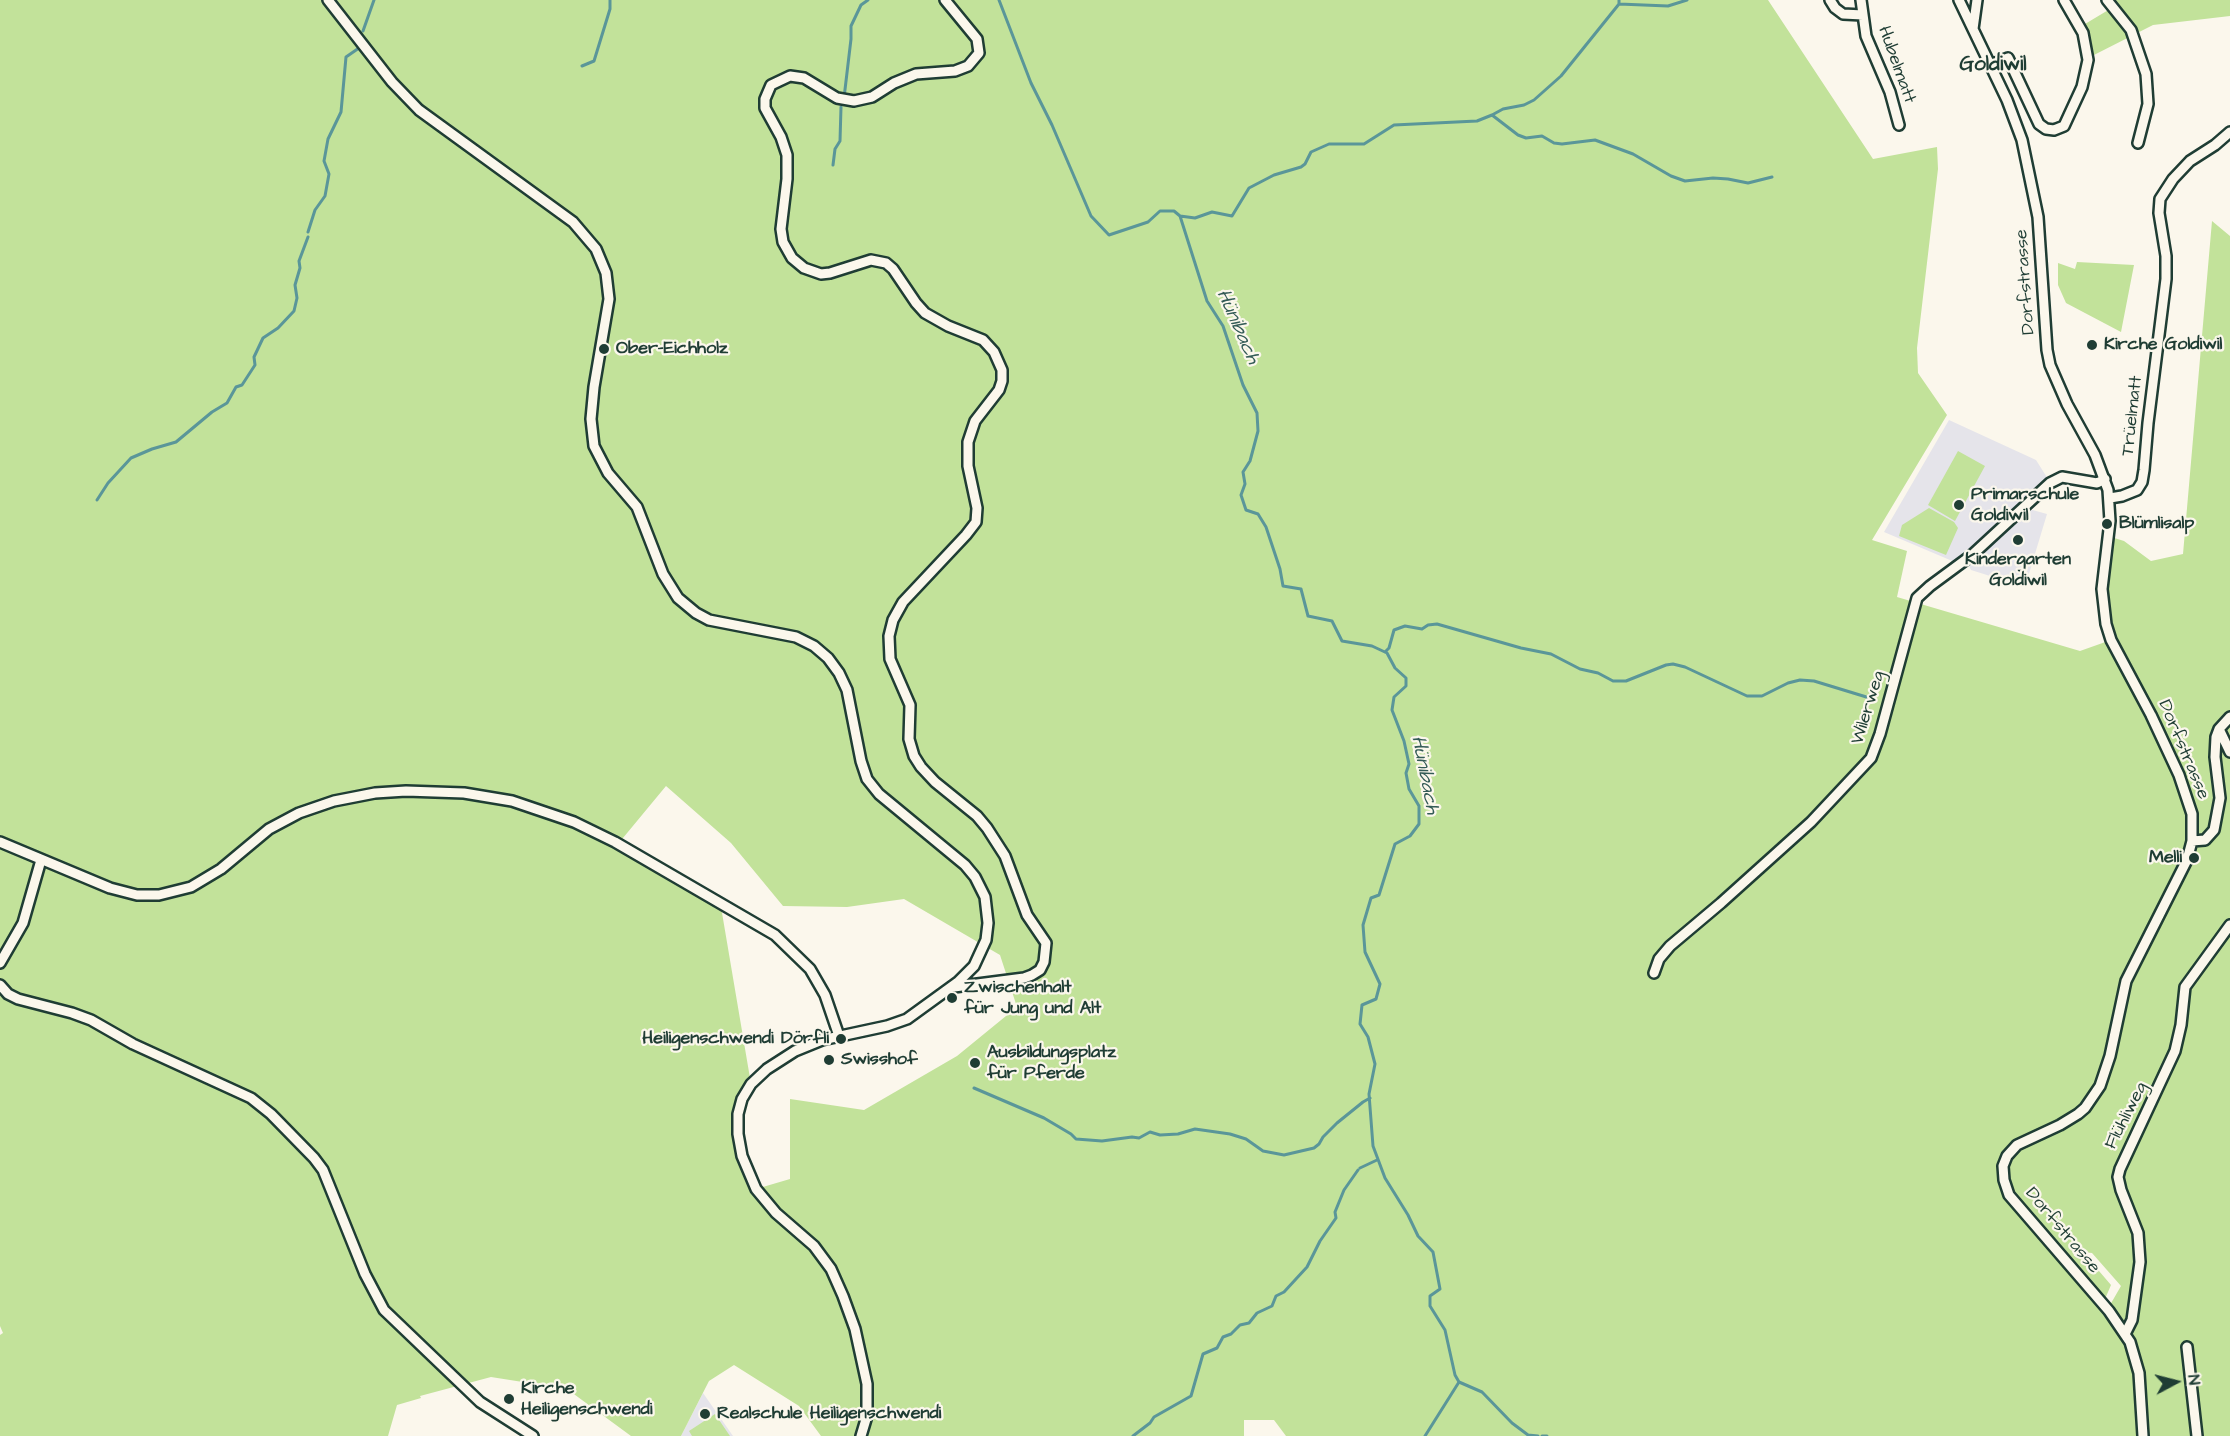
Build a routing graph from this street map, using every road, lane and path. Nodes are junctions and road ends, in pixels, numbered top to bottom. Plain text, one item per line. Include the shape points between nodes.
1 (328, 0) edge
2 (945, 0) edge
3 (1830, 0) edge
4 (1861, 0) edge
5 (1959, 0) edge
6 (1977, 0) edge
7 (2064, 0) edge
8 (2107, 0) edge
9 (1863, 15) junction
10 (1973, 29) junction
11 (1991, 65) junction
12 (1899, 125) dead end
13 (2230, 132) edge
14 (2138, 143) dead end
15 (2105, 479) junction
16 (2109, 498) junction
17 (2230, 717) edge
18 (2218, 729) junction
19 (2230, 752) edge
20 (2192, 841) junction
21 (0, 842) edge
22 (41, 860) junction
23 (2230, 925) edge
24 (0, 963) edge
25 (1654, 973) dead end
26 (0, 985) edge
27 (952, 987) junction
28 (839, 1036) junction
29 (2125, 1334) junction
30 (2187, 1347) dead end
31 (532, 1436) edge
32 (861, 1436) edge
33 (2143, 1436) edge
34 (2197, 1436) edge

1 - 27 street via 419,110 573,222 596,249 609,290 591,418 597,454 637,507 668,585 683,604 709,620 796,637 822,652 847,690 867,779 879,794 975,877 985,897 988,923 983,949 974,966
2 - 27 street via 977,39 979,53 968,66 916,74 872,97 854,101 837,98 804,78 789,76 771,85 765,108 788,155 781,229 792,258 821,274 871,260 886,263 925,313 983,340 1002,370 999,390 975,421 968,442 976,522 897,612 890,629 889,652 910,705 909,739 914,756 935,782 982,822 998,843 1027,915 1044,939 1046,958 1040,970 1024,978
3 - 9 street, Hubelmatt via 1843,14
4 - 9 street, Hubelmatt
5 - 10 street, Dorfstrasse
6 - 10 street
7 - 11 street via 2083,33 2088,60 2082,87 2064,126 2054,130 2039,124 2008,58
8 - 14 street via 2131,30 2146,74 2148,104
9 - 12 street, Hubelmatt via 1866,36 1890,92
10 - 11 street, Dorfstrasse
11 - 15 street, Dorfstrasse via 2022,140 2032,182 2050,365
13 - 16 street, Trüelmatt via 2190,160 2160,199 2166,279 2142,482 2137,490
15 - 16 street, Dorfstrasse
15 - 25 street, Wilerweg via 2097,483 2062,477 2050,483 1972,555 1917,598 1871,758 1811,822 1671,946
16 - 20 street, Dorfstrasse via 2102,589 2106,624 2186,790 2192,814
17 - 18 street
18 - 19 street
18 - 20 street via 2217,820 2209,838
20 - 29 street, Dorfstrasse via 2182,872 2126,981 2106,1071 2096,1091 2085,1108 2070,1120 2017,1144 2003,1166 2009,1195
21 - 22 street
22 - 24 street via 23,923
22 - 28 street via 123,892 159,895 191,887 269,829 334,801 406,790 464,793 512,801 574,822 775,935 814,975 832,1009
23 - 29 street, Flühliweg via 2185,987 2175,1051 2120,1169 2119,1184 2138,1233 2140,1262 2132,1320
26 - 31 street via 18,999 82,1016 251,1098 271,1114 326,1175 381,1306 480,1402
27 - 28 street via 907,1019
28 - 32 street via 795,1051 759,1075 742,1099 738,1128 742,1156 756,1189 776,1213 814,1245 843,1296 867,1384 867,1416
29 - 33 street, Dorfstrasse via 2137,1362
30 - 34 street

